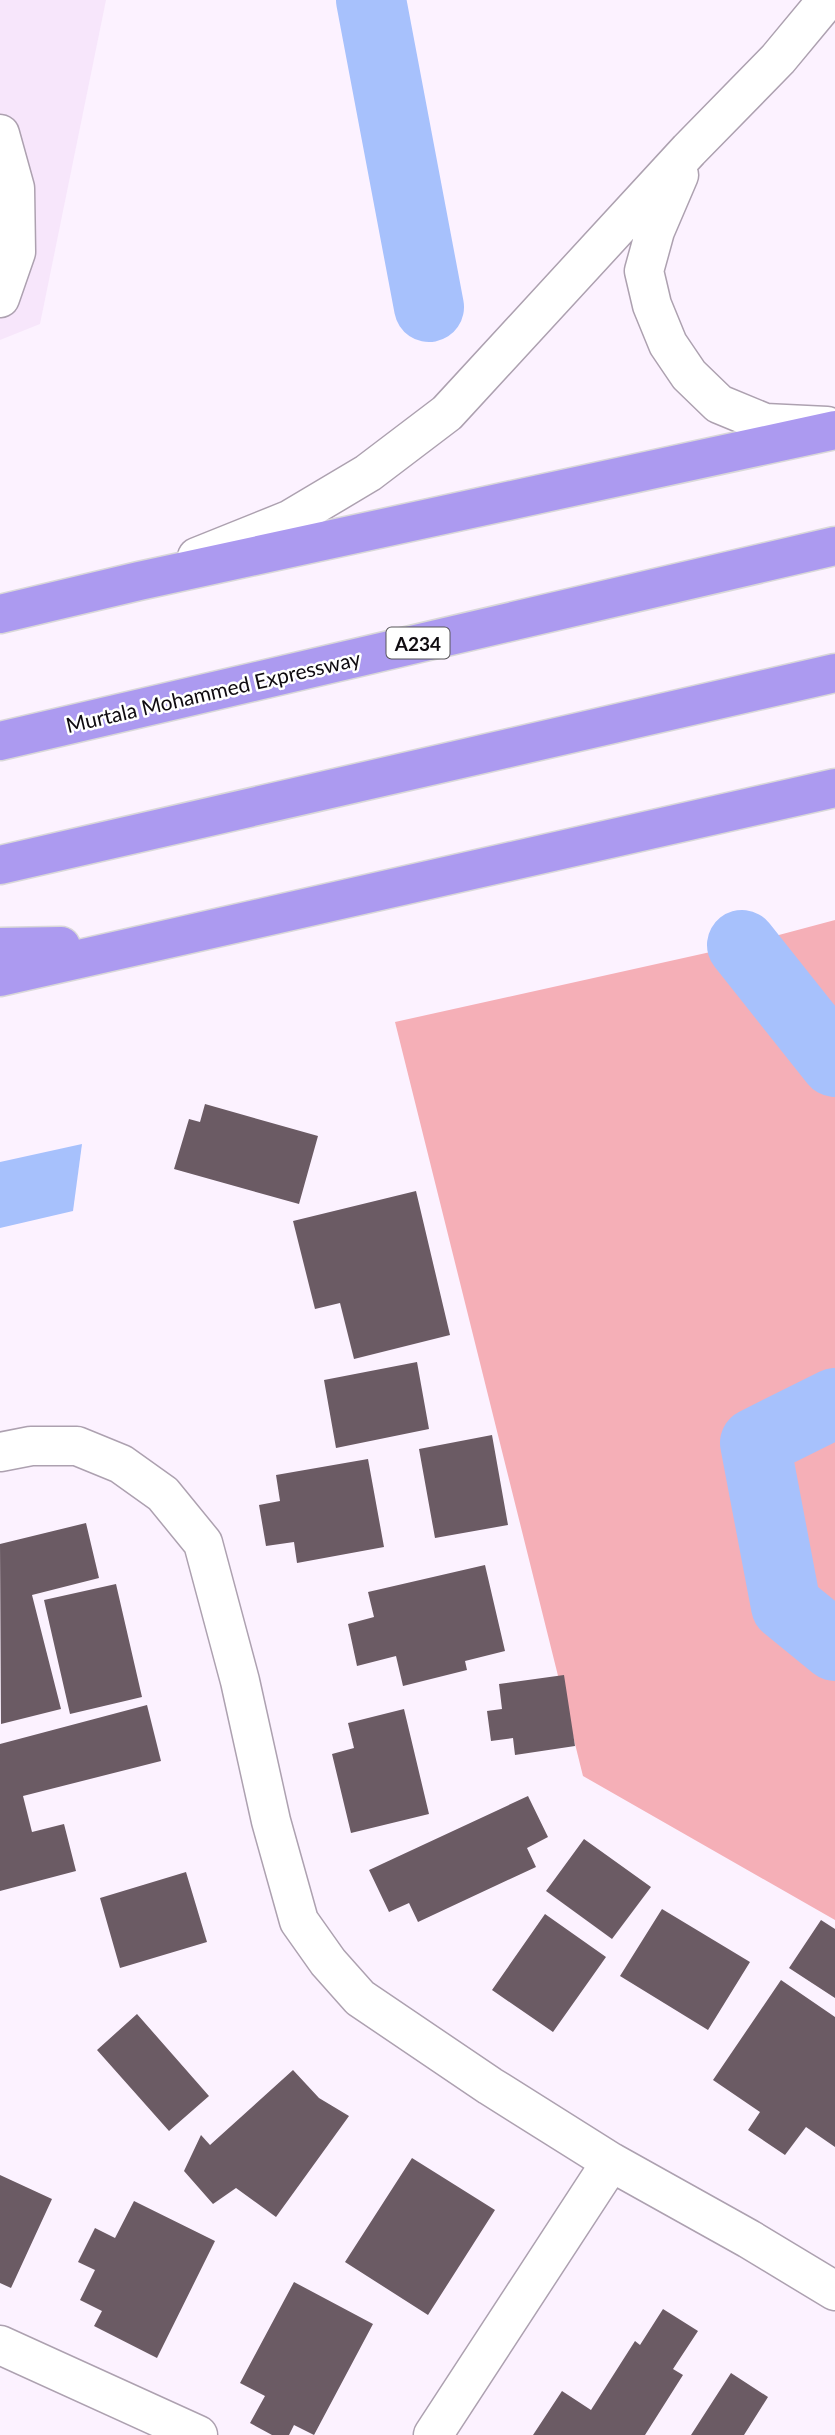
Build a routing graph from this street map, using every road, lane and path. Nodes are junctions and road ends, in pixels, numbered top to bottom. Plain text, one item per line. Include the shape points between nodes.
1 (827, 0) edge
2 (0, 134) edge
3 (690, 150) junction
4 (0, 298) edge
5 (835, 428) edge
6 (835, 546) edge
7 (139, 581) junction
8 (0, 614) edge
9 (835, 673) edge
10 (0, 741) edge
11 (835, 789) edge
12 (0, 865) edge
13 (139, 946) junction
14 (0, 947) edge
15 (0, 977) edge
16 (0, 1452) edge
17 (611, 2162) junction
18 (835, 2291) edge
19 (0, 2345) edge
20 (198, 2435) edge
21 (433, 2435) edge

1 - 3 street via 778,59
2 - 4 street via 15,188 16,252
3 - 5 street via 655,231 644,271 667,344 689,375 719,404 765,423
3 - 7 street via 447,413 368,473 289,520
5 - 7 highway
6 - 10 highway, Murtala Mohammed Expressway / A234
7 - 8 highway
9 - 12 highway
11 - 13 highway
13 - 14 highway
13 - 15 highway
16 - 17 street via 31,1446 77,1446 121,1464 163,1494 203,1543 299,1921 360,1998
17 - 18 street
17 - 21 street
19 - 20 street

